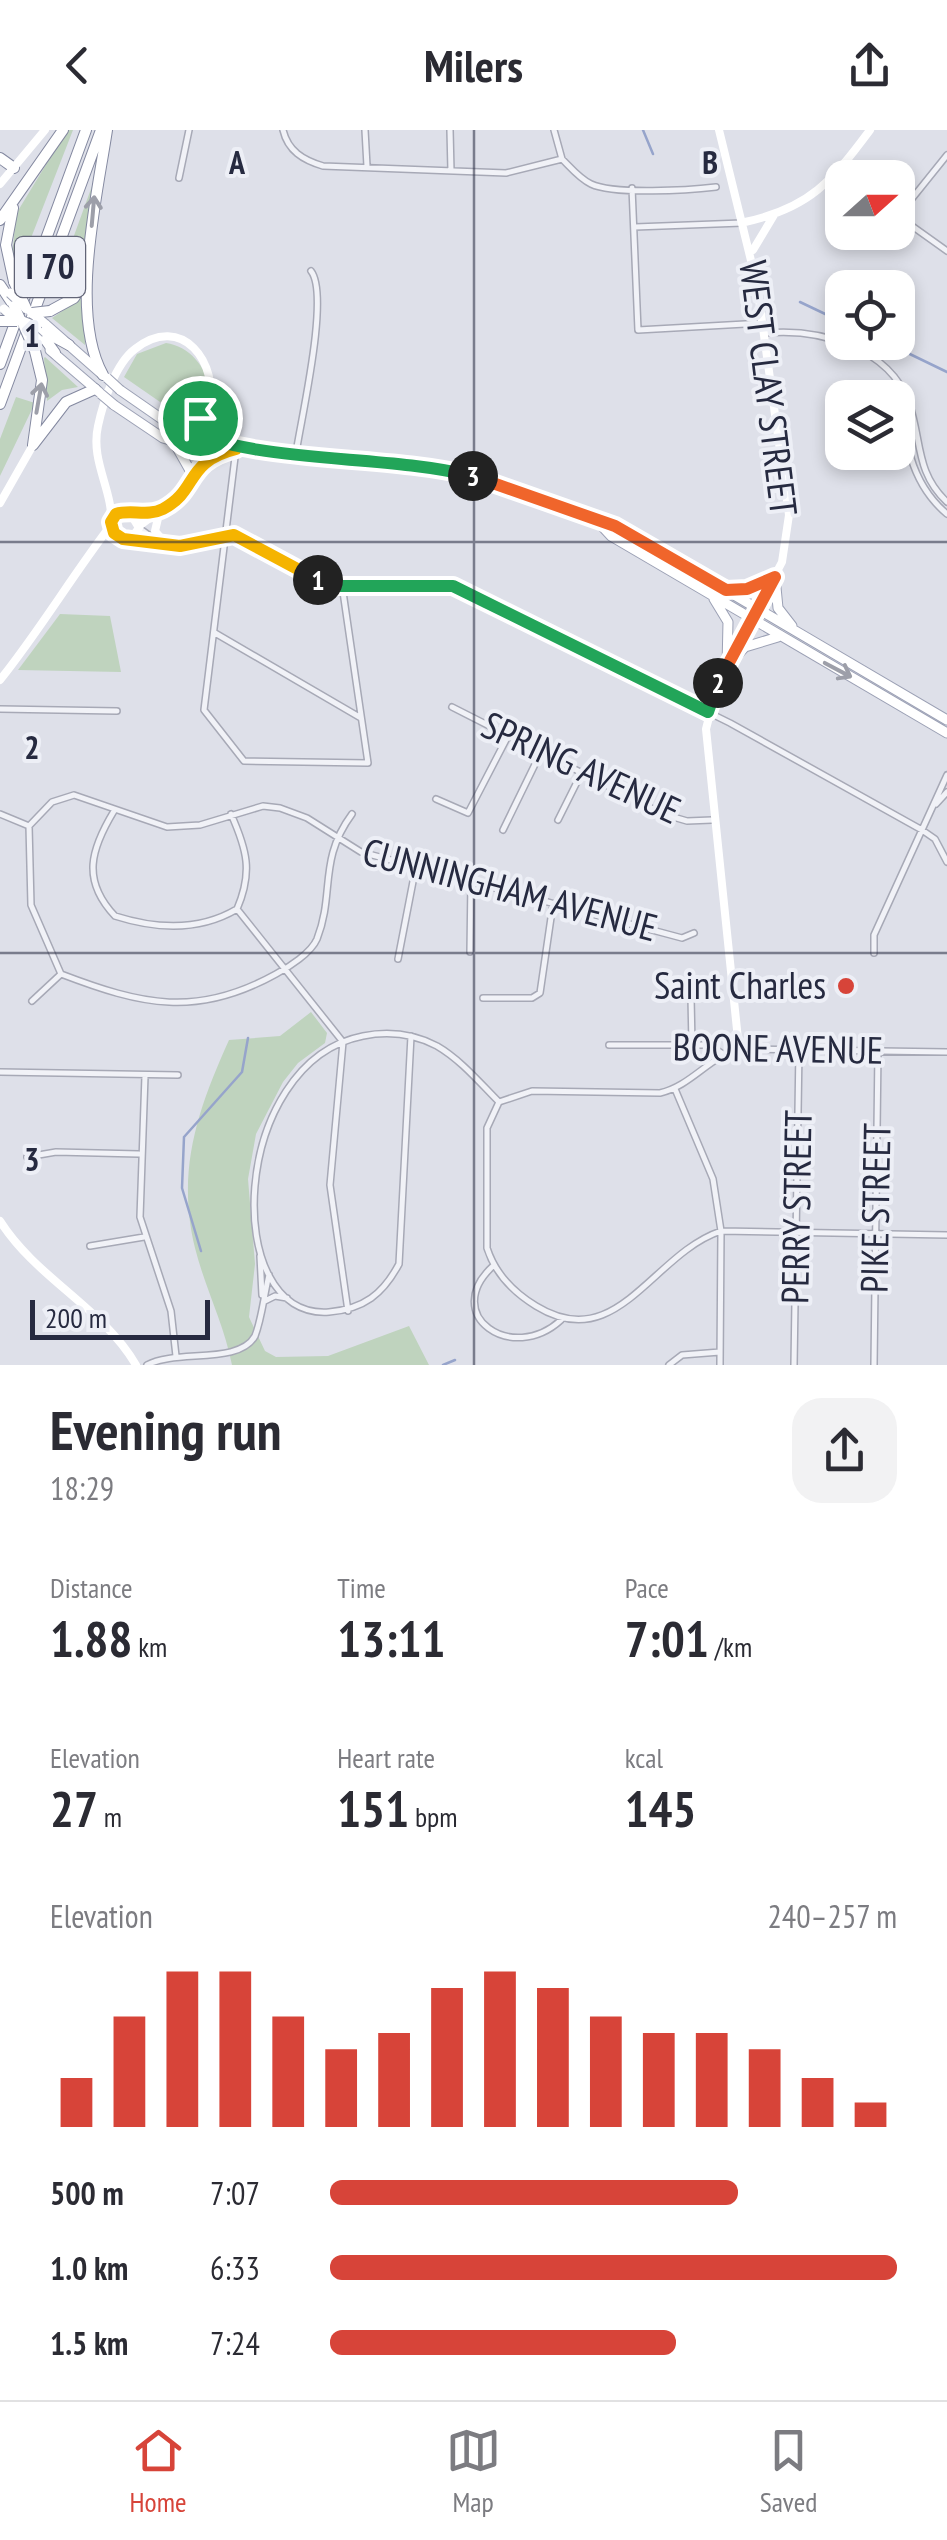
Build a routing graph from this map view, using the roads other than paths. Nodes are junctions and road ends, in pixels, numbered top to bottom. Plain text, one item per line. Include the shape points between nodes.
1 (46, 130) edge
2 (63, 130) edge
3 (86, 130) edge
4 (104, 130) edge
5 (190, 130) edge
6 (282, 130) edge
7 (365, 130) edge
8 (450, 130) edge
9 (554, 130) edge
10 (720, 130) edge
11 (870, 130) edge
12 (947, 155) edge
13 (0, 158) edge
14 (562, 159) junction
15 (367, 166) junction
16 (14, 168) junction
17 (451, 171) junction
18 (178, 178) dead end
19 (0, 184) edge
20 (716, 186) dead end
21 (632, 188) junction
22 (915, 195) edge
23 (16, 203) junction
24 (775, 214) junction
25 (0, 220) edge
26 (745, 222) junction
27 (635, 227) junction
28 (915, 228) edge
29 (947, 251) edge
30 (751, 254) junction
31 (90, 264) junction
32 (311, 271) dead end
33 (6, 296) edge
34 (0, 322) edge
35 (33, 326) junction
36 (764, 328) junction
37 (69, 345) joint
38 (54, 353) joint
39 (0, 364) edge
40 (105, 376) junction
41 (895, 380) edge
42 (98, 392) junction
43 (0, 404) edge
44 (210, 410) junction
45 (169, 424) junction
46 (915, 439) edge
47 (174, 442) junction
48 (33, 446) junction
49 (220, 447) junction
50 (236, 449) junction
51 (296, 454) junction
52 (915, 468) edge
53 (192, 474) junction
54 (106, 492) junction
55 (947, 502) edge
56 (0, 503) edge
57 (162, 510) junction
58 (130, 513) junction
59 (947, 514) edge
60 (111, 522) junction
61 (599, 523) junction
62 (139, 527) junction
63 (228, 535) junction
64 (124, 538) junction
65 (95, 544) junction
66 (162, 544) junction
67 (775, 577) junction
68 (342, 585) junction
69 (726, 590) junction
70 (708, 592) junction
71 (758, 612) junction
72 (753, 622) junction
73 (215, 633) junction
74 (779, 638) junction
75 (813, 644) junction
76 (727, 666) junction
77 (0, 680) edge
78 (452, 707) dead end
79 (0, 709) edge
80 (117, 712) dead end
81 (708, 712) junction
82 (361, 718) junction
83 (947, 720) edge
84 (947, 733) edge
85 (508, 735) junction
86 (541, 752) junction
87 (582, 772) junction
88 (947, 775) edge
89 (947, 792) edge
90 (436, 799) dead end
91 (114, 810) junction
92 (931, 810) junction
93 (0, 814) edge
94 (231, 814) junction
95 (352, 814) dead end
96 (558, 820) dead end
97 (712, 820) junction
98 (29, 826) junction
99 (502, 830) dead end
100 (922, 830) junction
101 (334, 838) junction
102 (947, 862) edge
103 (416, 866) junction
104 (471, 880) junction
105 (553, 904) junction
106 (237, 909) junction
107 (694, 933) dead end
108 (470, 952) dead end
109 (874, 953) dead end
110 (398, 959) dead end
111 (286, 969) junction
112 (62, 974) junction
113 (692, 997) dead end
114 (483, 998) dead end
115 (32, 1001) dead end
116 (411, 1036) junction
117 (342, 1042) junction
118 (609, 1045) dead end
119 (692, 1046) junction
120 (739, 1049) junction
121 (799, 1049) junction
122 (878, 1051) junction
123 (947, 1052) edge
124 (723, 1054) junction
125 (0, 1072) edge
126 (178, 1075) dead end
127 (145, 1076) junction
128 (675, 1089) junction
129 (499, 1102) junction
130 (139, 1154) junction
131 (27, 1157) dead end
132 (0, 1220) edge
133 (721, 1231) junction
134 (796, 1233) junction
135 (876, 1234) junction
136 (947, 1235) edge
137 (144, 1237) junction
138 (90, 1246) dead end
139 (260, 1248) junction
140 (493, 1266) junction
141 (270, 1272) junction
142 (290, 1299) junction
143 (262, 1303) junction
144 (348, 1310) junction
145 (561, 1320) junction
146 (720, 1352) junction
147 (176, 1356) junction
148 (136, 1365) edge
149 (147, 1365) edge
150 (670, 1365) edge
151 (720, 1365) edge
152 (794, 1365) edge
153 (874, 1365) edge

1 - 16 street
2 - 23 highway
3 - 39 highway, I 70
31 -> 4 highway
4 - 43 highway, I 70
5 - 18 street
6 - 15 street via 286,144 314,163
7 - 15 street
8 - 17 street
9 - 14 street
10 - 26 street, WEST CLAY STREET
11 - 24 street via 842,172 812,198
12 - 22 street
13 - 16 highway
14 - 17 street via 506,173
14 - 21 street via 592,184
15 - 17 street
16 - 19 street
20 - 21 street
21 - 27 street
23 - 25 highway
23 - 33 highway via 6,245
24 - 26 street
24 - 30 street
26 - 27 street
26 - 30 street, WEST CLAY STREET
27 - 36 street via 638,330
28 - 29 street
30 - 36 street, WEST CLAY STREET
31 - 35 highway, bridge via 81,290
31 - 40 highway via 88,338
32 - 51 street via 318,304
33 - 35 highway, bridge
33 - 35 highway, bridge
34 - 35 highway, bridge
35 - 37 highway
35 - 38 highway
48 -> 35 highway via 42,380
36 - 41 street via 825,336 884,364
36 - 67 street, WEST CLAY STREET via 789,515
37 - 40 main road
38 - 42 main road
40 - 45 main road, bridge
42 - 47 main road, bridge
42 - 48 highway via 66,402
44 - 45 main road
44 - 49 main road
44 - 54 street via 210,369 192,346 165,338 133,350 98,426 97,462
45 - 49 main road
46 - 55 street via 930,484
47 - 49 main road
47 - 53 main road
48 - 56 street
49 - 50 main road
49 - 53 main road
50 - 51 main road
50 - 63 street
51 - 61 main road via 471,476
52 - 59 street
53 - 57 street
54 - 58 street
54 - 60 street
57 - 58 street
57 - 62 street
57 - 66 street via 155,531
58 - 60 street
58 - 62 street
60 - 64 street
60 - 65 street
61 - 69 main road via 632,534
61 - 70 main road
62 - 64 street
62 - 66 street
63 - 66 street
63 - 68 street via 323,583
63 - 73 street
64 - 65 street
64 - 66 street
65 - 77 street via 56,610
67 - 69 main road
67 - 71 street, WEST CLAY STREET
67 - 75 main road via 778,608
68 - 81 street via 453,586
68 - 82 street
69 - 71 main road
70 - 72 main road
70 - 76 main road via 728,622
71 - 72 street, WEST CLAY STREET
71 - 75 main road
72 - 74 main road
72 - 76 street, WEST CLAY STREET
73 - 82 street
73 - 82 street via 204,710 244,762 368,762
74 - 76 main road via 745,646
74 -> 84 main road
75 - 83 main road
76 - 81 street, WEST CLAY STREET
78 - 85 street, SPRING AVENUE
79 - 80 street
81 - 97 street, WEST CLAY STREET
81 - 100 street
85 - 86 street, SPRING AVENUE
85 - 90 street via 468,812
86 - 87 street, SPRING AVENUE
86 - 99 street
87 - 96 street
87 - 97 street, SPRING AVENUE via 674,819
88 - 92 street
89 - 92 street
91 - 94 street, CUNNINGHAM AVENUE via 167,828
91 - 98 street, CUNNINGHAM AVENUE via 74,795 52,802
91 - 106 street via 93,850 91,869 94,887 115,916 161,926 205,924
92 - 100 street
93 - 98 street
94 - 101 street, CUNNINGHAM AVENUE via 280,808
94 - 106 street via 249,860
95 - 101 street
97 - 120 street, WEST CLAY STREET
98 - 112 street via 30,905
100 - 102 street
100 - 109 street via 874,934
101 - 103 street, CUNNINGHAM AVENUE
101 - 111 street via 317,939
103 - 104 street, CUNNINGHAM AVENUE
103 - 110 street
104 - 105 street, CUNNINGHAM AVENUE
104 - 108 street
105 - 107 street, CUNNINGHAM AVENUE via 682,938
105 - 114 street via 540,993
106 - 111 street
111 - 112 street via 206,1002 130,1000
111 - 117 street
112 - 115 street
113 - 119 street
116 - 117 street via 376,1034
116 - 129 street via 446,1053
116 - 144 street via 399,1264 384,1292
117 - 139 street via 296,1075 268,1122 254,1186
117 - 144 street via 330,1185
118 - 119 street, BOONE AVENUE
119 - 124 street, BOONE AVENUE
120 - 121 street, BOONE AVENUE
120 - 124 street, BOONE AVENUE
121 - 122 street, BOONE AVENUE
121 - 134 street, PERRY STREET
122 - 123 street, BOONE AVENUE
122 - 135 street, PIKE STREET
124 - 128 street
125 - 127 street
126 - 127 street
127 - 130 street
128 - 129 street via 532,1091
128 - 133 street via 714,1179
129 - 140 street via 487,1128 485,1230
130 - 131 street
130 - 137 street
132 - 148 street
133 - 134 street
133 - 145 street via 696,1240 614,1310 587,1322
133 - 146 street
134 - 135 street
134 - 152 street, PERRY STREET
135 - 136 street
135 - 153 street, PIKE STREET
137 - 138 street
137 - 147 street via 171,1311
139 - 141 street
139 - 143 street
140 - 145 street via 520,1296
140 - 145 street via 474,1300 479,1322 496,1340 536,1344
141 - 142 street
141 - 143 street
142 - 143 street
142 - 144 street via 316,1313
143 - 147 street via 255,1336 241,1352
146 - 150 street via 682,1355
146 - 151 street
147 - 149 street

